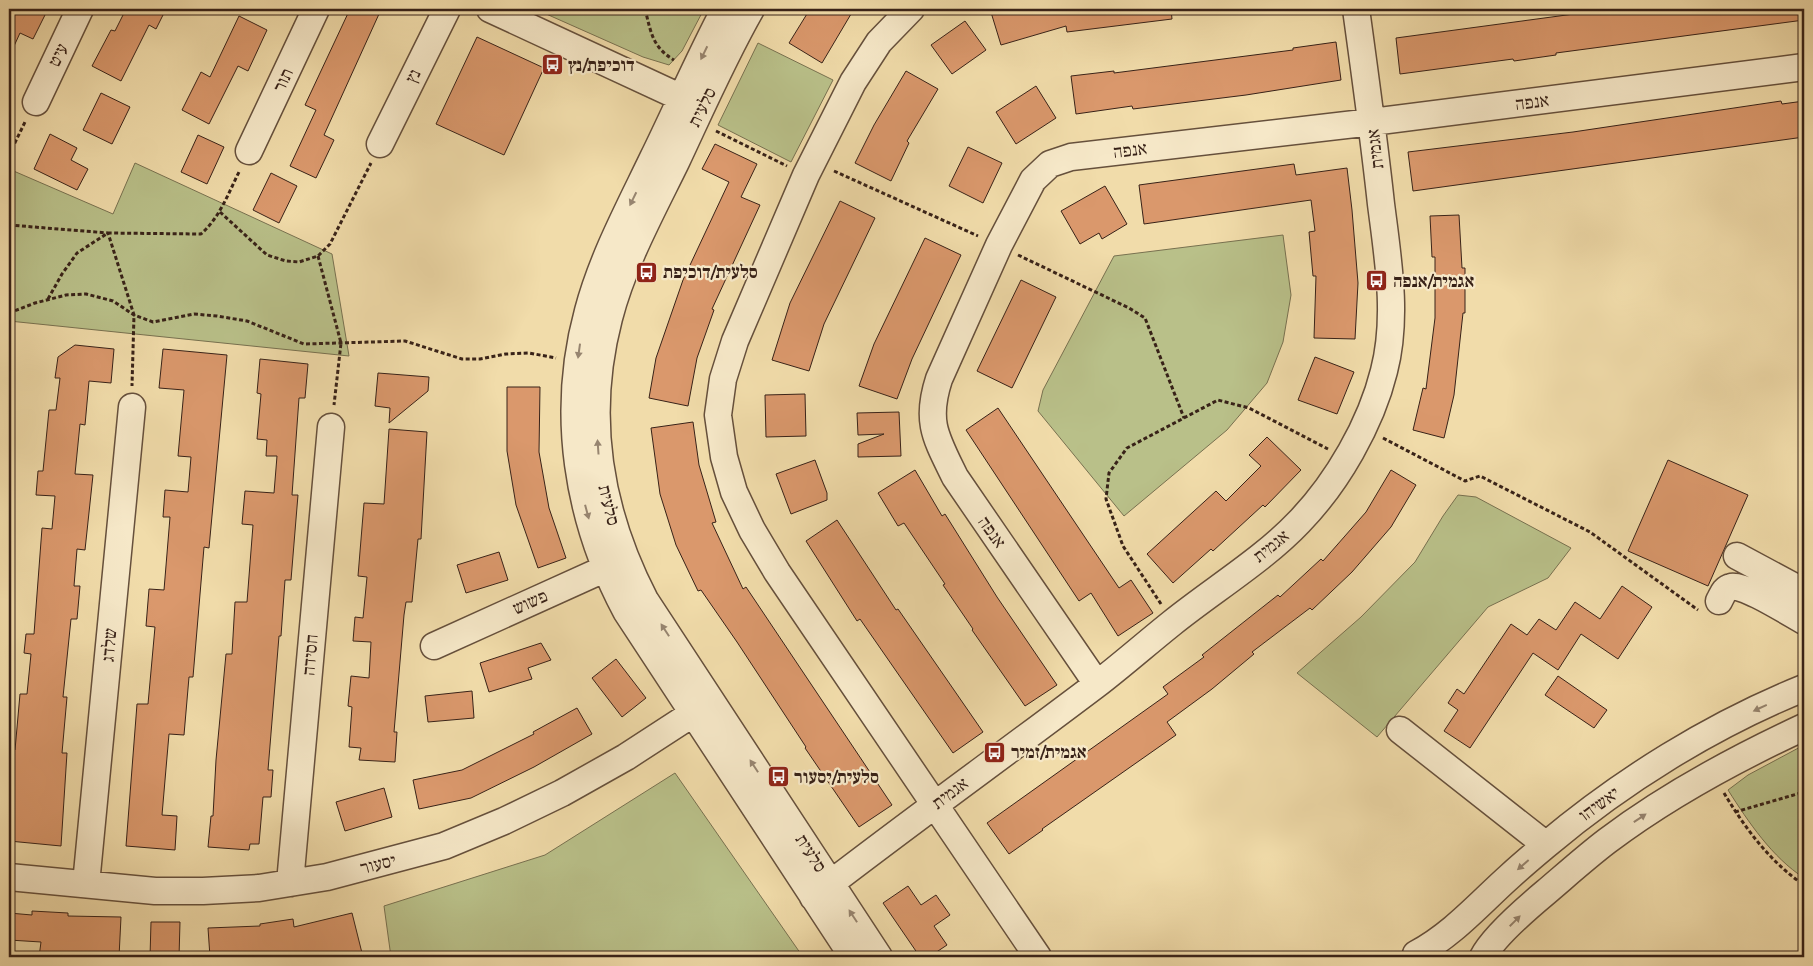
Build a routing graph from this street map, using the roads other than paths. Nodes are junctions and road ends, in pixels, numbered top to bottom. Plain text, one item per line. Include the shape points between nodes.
1 (80, 9) edge
2 (316, 9) edge
3 (447, 9) edge
4 (490, 9) edge
5 (725, 9) edge
6 (751, 9) edge
7 (911, 9) edge
8 (1356, 9) edge
9 (1804, 67) edge
10 (36, 102) road end
11 (693, 108) junction
12 (1372, 122) junction
13 (380, 144) road end
14 (249, 151) road end
15 (132, 407) road end
16 (331, 427) road end
17 (1737, 556) dead end
18 (616, 564) junction
19 (1804, 592) edge
20 (1719, 601) road end
21 (1804, 621) edge
22 (434, 646) dead end
23 (1097, 684) junction
24 (1804, 688) edge
25 (702, 707) junction
26 (1804, 727) edge
27 (1400, 730) dead end
28 (934, 804) junction
29 (1546, 845) junction
30 (9, 877) edge
31 (290, 883) junction
32 (86, 884) junction
33 (822, 890) junction
34 (1413, 956) edge
35 (853, 957) edge
36 (879, 957) edge
37 (1038, 957) edge
38 (1443, 957) edge
39 (1483, 957) edge

1 - 10 street, עיט
2 - 14 street, תור
3 - 13 street, נץ
4 - 11 street
5 -> 11 street, סלעית via 695,72
6 - 11 street, סלעית
7 - 28 street via 879,42 853,82 809,168 734,341 723,380 718,415 724,457 734,492 752,530
8 - 12 street, אגמית
9 - 12 street, אנפה
18 -> 11 street, סלעית via 618,540 599,460 596,421 602,350 609,317 629,260
11 -> 18 street, סלעית via 622,221 598,278 578,362 574,422 585,506 597,548
12 - 23 street, אגמית via 1388,262 1390,340 1384,372 1362,428 1335,477 1281,540
12 - 23 street, אנפה via 1071,157 1050,164 1033,180 998,246 939,379 932,400 932,425 955,477
15 - 32 street, שלדג
16 - 31 street, חסידה
17 - 19 street
18 - 22 street, פשוש
18 - 25 street, סלעית via 612,584 626,611
20 - 21 street via 1725,589 1732,586 1745,588
23 - 28 street, אגמית
24 -> 29 street, יאשיהו via 1746,715 1662,762 1585,812
25 - 31 street, יסעור via 562,794 504,821 444,846 327,877
25 - 33 street, סלעית
39 -> 26 street, יאשיהו via 1533,903 1607,841 1712,774
27 - 29 street
28 - 33 street, אגמית
28 - 37 street
29 -> 34 street, יאשיהו via 1448,933
30 - 32 street, יסעור
31 - 32 street, יסעור via 203,891 155,891
33 - 35 street, סלעית
36 -> 33 street, סלעית
34 - 38 street via 1428,953

